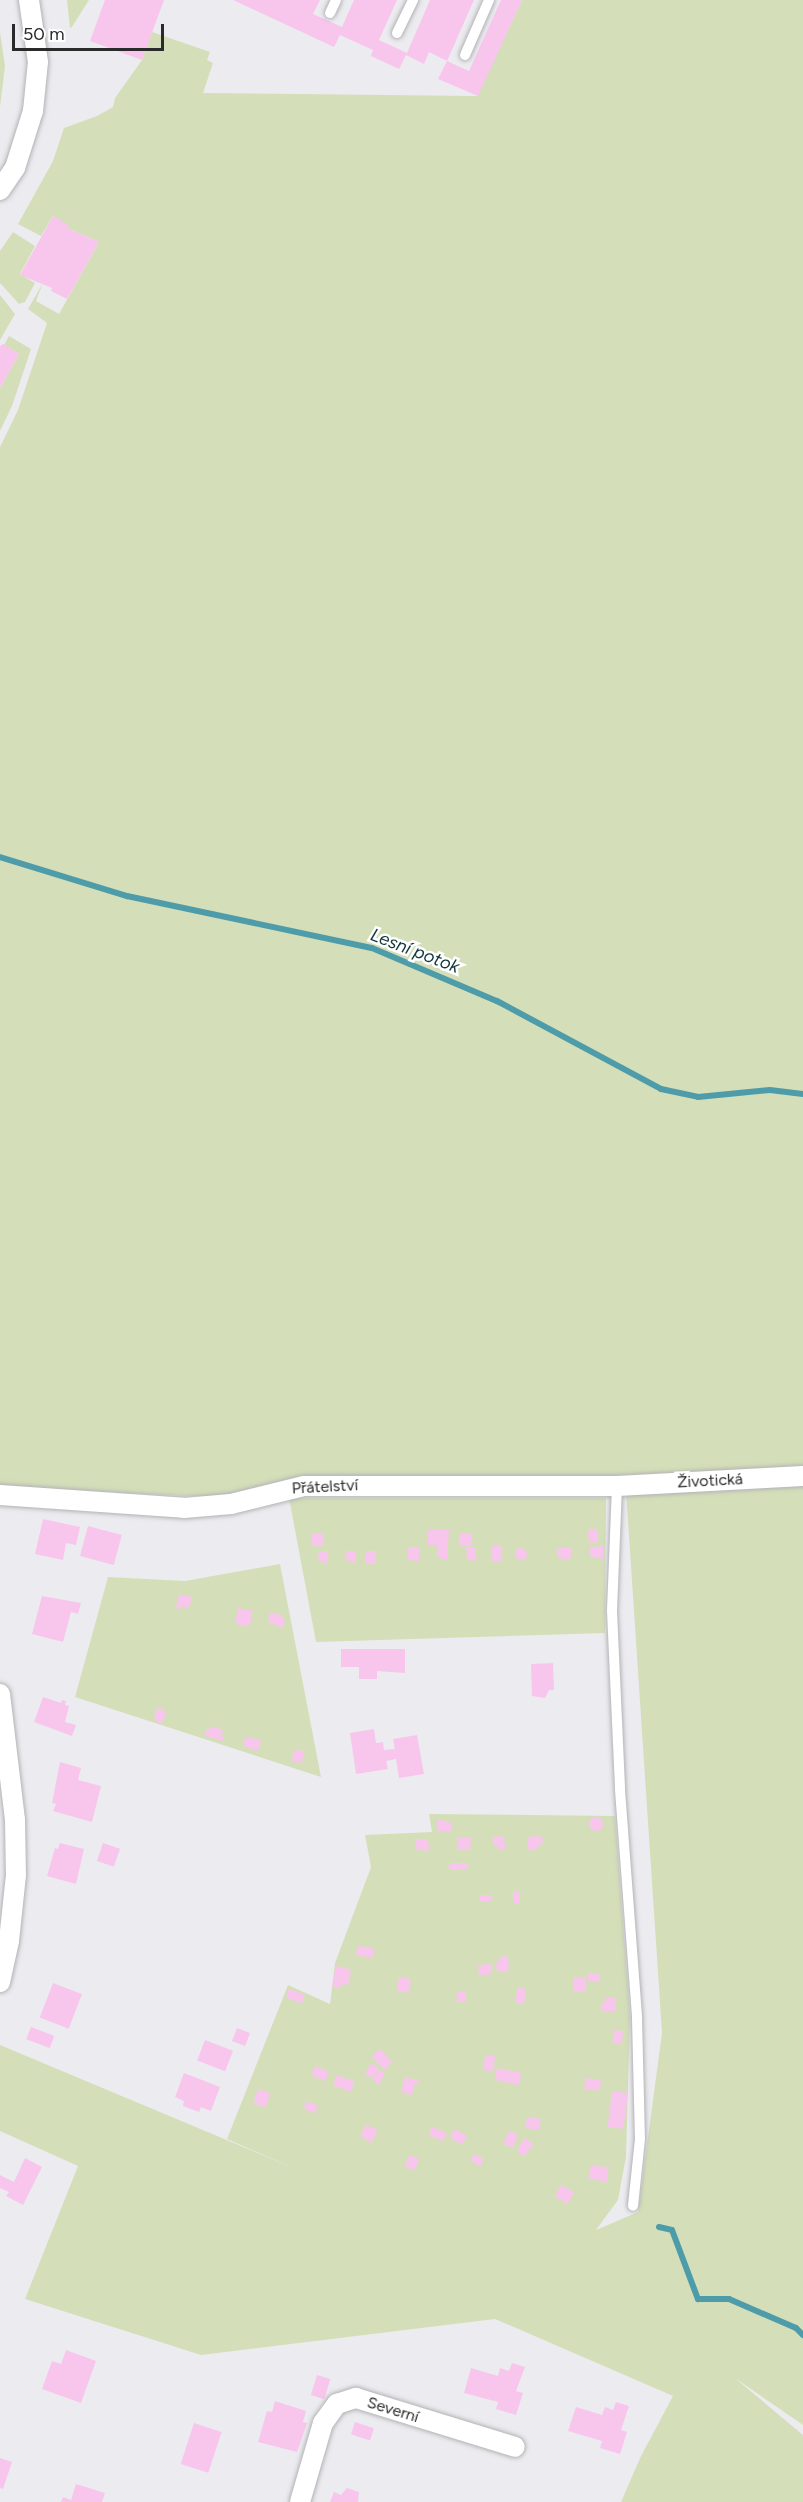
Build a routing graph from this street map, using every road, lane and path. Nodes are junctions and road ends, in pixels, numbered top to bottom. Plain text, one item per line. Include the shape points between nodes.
1 (29, 0) edge
2 (336, 0) edge
3 (413, 0) edge
4 (489, 0) edge
5 (330, 13) dead end
6 (397, 33) dead end
7 (465, 55) dead end
8 (0, 190) edge
9 (803, 1476) edge
10 (617, 1486) junction
11 (0, 1495) edge
12 (0, 1694) edge
13 (0, 1982) edge
14 (633, 2206) dead end
15 (515, 2447) dead end
16 (300, 2502) edge

1 - 8 street via 38,62 33,111 15,168
2 - 5 lane
3 - 6 lane
4 - 7 lane
9 - 10 street, Životická
10 - 11 street, Přátelství via 304,1486 231,1504 184,1508
10 - 14 lane via 613,1623 620,1790 638,2030 640,2139
12 - 13 street via 15,1820 16,1875
15 - 16 street, Severní via 356,2398 337,2404 322,2423

